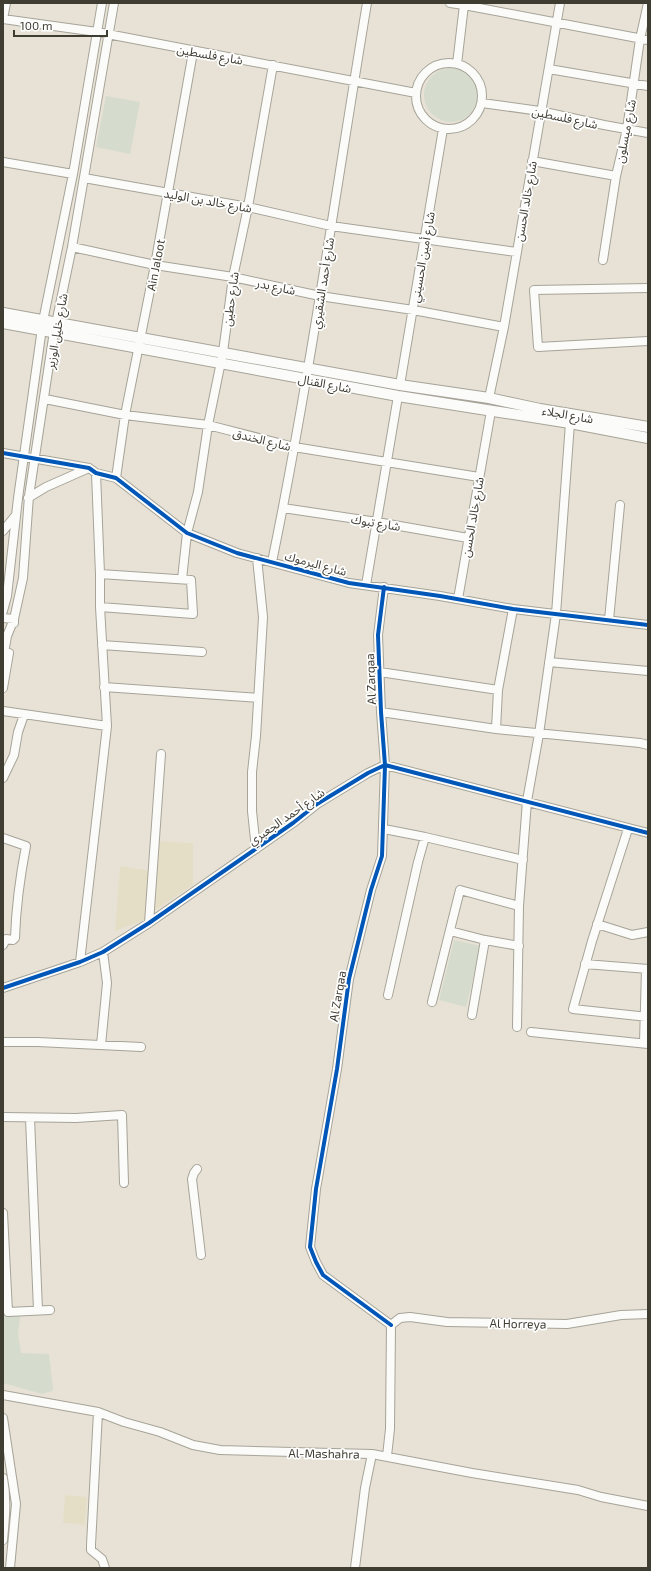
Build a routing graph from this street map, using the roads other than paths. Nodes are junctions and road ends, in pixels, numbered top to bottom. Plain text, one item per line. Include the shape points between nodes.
1 (6, 3) edge
2 (102, 3) edge
3 (114, 3) edge
4 (367, 3) edge
5 (450, 3) edge
6 (560, 3) edge
7 (648, 3) edge
8 (464, 4) edge
9 (3, 19) edge
10 (557, 22) junction
11 (96, 32) junction
12 (108, 35) junction
13 (644, 39) edge
14 (193, 52) junction
15 (457, 64) junction
16 (273, 65) junction
17 (549, 69) junction
18 (354, 81) junction
19 (633, 83) junction
20 (648, 86) edge
21 (416, 93) junction
22 (482, 103) junction
23 (540, 111) junction
24 (443, 129) junction
25 (627, 129) junction
26 (648, 133) edge
27 (532, 161) junction
28 (3, 162) edge
29 (73, 174) junction
30 (616, 176) junction
31 (84, 178) junction
32 (168, 193) junction
33 (248, 207) junction
34 (331, 226) junction
35 (425, 239) junction
36 (72, 247) junction
37 (516, 252) junction
38 (603, 260) dead end
39 (155, 265) junction
40 (233, 277) junction
41 (648, 288) edge
42 (320, 296) junction
43 (413, 310) junction
44 (3, 313) edge
45 (3, 323) edge
46 (43, 325) junction
47 (55, 327) junction
48 (504, 327) junction
49 (141, 337) junction
50 (648, 341) edge
51 (139, 348) junction
52 (223, 352) junction
53 (220, 363) junction
54 (308, 368) junction
55 (305, 379) junction
56 (400, 385) junction
57 (398, 396) junction
58 (489, 398) junction
59 (45, 399) junction
60 (491, 411) junction
61 (125, 415) junction
62 (570, 423) junction
63 (208, 425) junction
64 (648, 427) edge
65 (648, 438) edge
66 (294, 447) junction
67 (3, 453) edge
68 (23, 458) junction
69 (35, 459) junction
70 (387, 461) junction
71 (93, 470) junction
72 (479, 477) junction
73 (116, 478) junction
74 (29, 496) junction
75 (620, 505) dead end
76 (283, 508) junction
77 (16, 514) junction
78 (377, 522) junction
79 (3, 531) edge
80 (187, 532) junction
81 (468, 538) junction
82 (257, 558) junction
83 (272, 562) junction
84 (100, 574) junction
85 (182, 579) junction
86 (366, 585) junction
87 (384, 587) junction
88 (458, 599) junction
89 (100, 607) junction
90 (513, 610) junction
91 (3, 611) edge
92 (556, 614) junction
93 (3, 618) edge
94 (14, 620) junction
95 (609, 620) junction
96 (648, 625) edge
97 (102, 645) junction
98 (202, 652) dead end
99 (3, 659) edge
100 (549, 662) junction
101 (648, 671) edge
102 (380, 672) junction
103 (104, 687) junction
104 (3, 688) edge
105 (498, 690) junction
106 (258, 698) junction
107 (3, 711) edge
108 (381, 712) junction
109 (24, 715) junction
110 (107, 726) junction
111 (496, 729) junction
112 (539, 734) junction
113 (648, 745) edge
114 (161, 754) dead end
115 (385, 765) junction
116 (3, 778) edge
117 (526, 801) junction
118 (384, 829) junction
119 (628, 829) junction
120 (648, 833) edge
121 (425, 837) junction
122 (3, 838) edge
123 (256, 849) junction
124 (523, 860) junction
125 (519, 906) junction
126 (149, 923) junction
127 (597, 924) junction
128 (450, 931) junction
129 (648, 932) edge
130 (485, 940) junction
131 (3, 945) edge
132 (518, 946) junction
133 (103, 952) junction
134 (80, 962) junction
135 (585, 964) junction
136 (647, 969) edge
137 (3, 988) edge
138 (388, 996) dead end
139 (432, 1002) dead end
140 (472, 1015) dead end
141 (647, 1017) edge
142 (517, 1027) dead end
143 (531, 1032) dead end
144 (3, 1042) edge
145 (646, 1044) edge
146 (102, 1045) junction
147 (141, 1047) dead end
148 (3, 1117) edge
149 (30, 1118) junction
150 (197, 1169) dead end
151 (124, 1183) dead end
152 (3, 1213) edge
153 (201, 1255) dead end
154 (4, 1262) edge
155 (38, 1310) junction
156 (50, 1310) dead end
157 (648, 1314) edge
158 (391, 1325) junction
159 (3, 1395) edge
160 (98, 1412) junction
161 (3, 1418) edge
162 (372, 1454) junction
163 (388, 1456) junction
164 (3, 1478) edge
165 (648, 1506) edge
166 (3, 1540) edge
167 (10, 1568) edge
168 (105, 1568) edge
169 (355, 1568) edge

1 - 9 street
2 - 11 street, شارع خليل الوزير
3 - 12 street, شارع خليل الوزير
4 - 18 street, شارع أحمد الشقيري
5 - 8 street
6 - 10 street, شارع خالد الحسن
7 - 13 street, شارع ميسلون
8 - 10 street
8 - 15 street
9 - 11 street, شارع فلسطين
10 - 13 street
10 - 17 street, شارع خالد الحسن
11 - 12 street, شارع فلسطين
11 - 29 street, شارع خليل الوزير
12 - 14 street, شارع فلسطين
12 - 31 street, شارع خليل الوزير
13 - 19 street, شارع ميسلون
14 - 16 street, شارع فلسطين
14 - 32 street, Ain Jaloot
15 - 21 street via 440,64 430,69 419,81
15 - 22 street via 468,68 477,77 482,88
16 - 18 street, شارع فلسطين
16 - 33 street, شارع حطين
17 - 19 street
17 - 23 street, شارع خالد الحسن
18 - 21 street, شارع فلسطين
18 - 34 street, شارع أحمد الشقيري
19 - 20 street
19 - 25 street, شارع ميسلون
21 - 24 street via 422,115 431,124
22 - 23 street, شارع فلسطين
22 - 24 street via 476,116 468,124
23 - 25 street, شارع فلسطين
23 - 27 street, شارع خالد الحسن
24 - 35 street, شارع أمين الحسيني
25 - 26 street, شارع فلسطين
25 - 30 street, شارع ميسلون
27 - 30 street
27 - 37 street, شارع خالد الحسن
28 - 29 street
29 - 46 street, شارع خليل الوزير
30 - 38 street, شارع ميسلون
31 - 32 street, شارع خالد بن الوليد
31 - 36 street, شارع خليل الوزير
32 - 33 street, شارع خالد بن الوليد
32 - 39 street, Ain Jaloot
33 - 34 street, شارع خالد بن الوليد
33 - 40 street, شارع حطين
34 - 35 street, شارع خالد بن الوليد
34 - 42 street, شارع أحمد الشقيري
35 - 37 street, شارع خالد بن الوليد
35 - 43 street, شارع أمين الحسيني
36 - 39 street, شارع بدر
36 - 47 street, شارع خليل الوزير
37 - 48 street, شارع خالد الحسن
39 - 40 street, شارع بدر
39 - 49 street, Ain Jaloot
40 - 42 street, شارع بدر
40 - 52 street, شارع حطين
41 - 50 street via 534,290 538,347
42 - 43 street, شارع بدر
42 - 54 street, شارع أحمد الشقيري
43 - 48 street, شارع بدر
43 - 56 street, شارع أمين الحسيني
44 - 46 main road, شارع القنال
45 - 46 main road, شارع القنال
46 - 47 main road, شارع القنال
46 - 68 street, شارع خليل الوزير
47 - 49 main road, شارع القنال
47 - 51 main road, شارع القنال
47 - 59 street, شارع خليل الوزير
48 - 58 street, شارع خالد الحسن
49 - 51 street, Ain Jaloot
49 - 52 main road, شارع القنال
51 - 53 main road, شارع القنال
51 - 61 street, Ain Jaloot
52 - 53 street, شارع حطين
52 - 54 main road, شارع القنال
53 - 55 main road, شارع القنال
53 - 63 street, شارع حطين
54 - 55 street, شارع أحمد الشقيري
54 - 56 main road, شارع القنال
55 - 57 main road, شارع القنال
55 - 66 street, شارع أحمد الشقيري
56 - 58 main road, شارع القنال
57 - 60 main road, شارع القنال
57 - 70 street
58 - 64 main road, شارع الجلاء
59 - 61 street, شارع الخندق
59 - 69 street, شارع خليل الوزير
60 - 62 main road, شارع القنال
60 - 72 street, شارع خالد الحسن
61 - 63 street, شارع الخندق
61 - 73 street, Ain Jaloot
62 - 65 main road, شارع القنال
62 - 92 street
63 - 66 street, شارع الخندق
63 - 80 street, شارع حطين via 198,492
66 - 70 street, شارع الخندق
66 - 76 street, شارع أحمد الشقيري
67 - 68 street, شارع اليرموك
68 - 69 street, شارع اليرموك
68 - 77 street, شارع خليل الوزير
69 - 71 street, شارع اليرموك
69 - 74 street, شارع خليل الوزير
70 - 72 street, شارع الخندق
70 - 78 street
71 - 73 street, شارع اليرموك
71 - 74 street
71 - 84 street
72 - 81 street, شارع خالد الحسن
73 - 80 street, شارع اليرموك
74 - 77 street
74 - 94 street, شارع خليل الوزير via 23,578
75 - 95 street
76 - 78 street, شارع تبوك
76 - 83 street, شارع أحمد الشقيري
77 - 79 street
77 - 91 street, شارع خليل الوزير
78 - 81 street, شارع تبوك
78 - 86 street
80 - 82 street, شارع اليرموك
80 - 85 street, شارع حطين
81 - 88 street, شارع خالد الحسن
82 - 83 street, شارع اليرموك
82 - 106 street via 262,617
83 - 86 street, شارع اليرموك via 349,583
84 - 85 street
84 - 89 street
85 - 89 street via 191,580 193,614
86 - 87 street, شارع اليرموك
87 - 88 street, شارع اليرموك
87 - 102 street, Al Zarqaa via 378,635
88 - 90 street, شارع اليرموك
89 - 97 street
90 - 92 street, شارع اليرموك
90 - 105 street
92 - 95 street, شارع اليرموك
92 - 100 street
93 - 94 street
94 - 99 street, شارع خليل الوزير via 7,636
94 - 104 street
95 - 96 street, شارع اليرموك
97 - 98 street
97 - 103 street
100 - 101 street
100 - 112 street
102 - 105 street
102 - 108 street, Al Zarqaa
103 - 106 street
103 - 110 street
105 - 111 street
106 - 123 street via 252,772 252,811
107 - 109 street
108 - 111 street
108 - 115 street, Al Zarqaa
109 - 110 street
109 - 116 street via 14,755
110 - 134 street
111 - 112 street
112 - 113 street
112 - 117 street
114 - 126 street
115 - 117 street
115 - 118 street, Al Zarqaa
115 - 123 street, شارع أحمد الجعبري via 317,804
117 - 119 street
117 - 124 street
118 - 121 street
118 - 158 street, Al Zarqaa via 382,856 371,890 350,979 316,1189 310,1247 323,1275
119 - 120 street
119 - 127 street
121 - 124 street
121 - 138 street
122 - 131 street via 26,846 16,909 15,938 6,939
123 - 126 street, شارع أحمد الجعبري
124 - 125 street
125 - 128 street via 460,890
125 - 132 street
126 - 133 street, شارع أحمد الجعبري
127 - 129 street via 632,934
127 - 135 street
128 - 130 street
128 - 139 street
130 - 132 street
130 - 140 street
132 - 142 street
133 - 134 street, شارع أحمد الجعبري
133 - 146 street via 107,982
134 - 137 street, شارع أحمد الجعبري
135 - 136 street
135 - 141 street via 573,1009
136 - 141 street
141 - 145 street
143 - 145 street
144 - 146 street
146 - 147 street
148 - 149 street
149 - 151 street via 122,1114
149 - 155 street
150 - 153 street via 192,1179
152 - 154 street
154 - 155 street via 8,1312
155 - 156 street
157 - 158 street, Al Horreya via 621,1315 567,1324 447,1322 410,1317 400,1318
158 - 163 street
159 - 160 street, Al-Mashahra
160 - 162 street, Al-Mashahra via 193,1445 220,1450
160 - 168 street via 91,1550 102,1559
161 - 167 street via 16,1504
162 - 163 street, Al-Mashahra
162 - 169 street
163 - 165 street, Al-Mashahra via 578,1490
164 - 166 street via 6,1511

